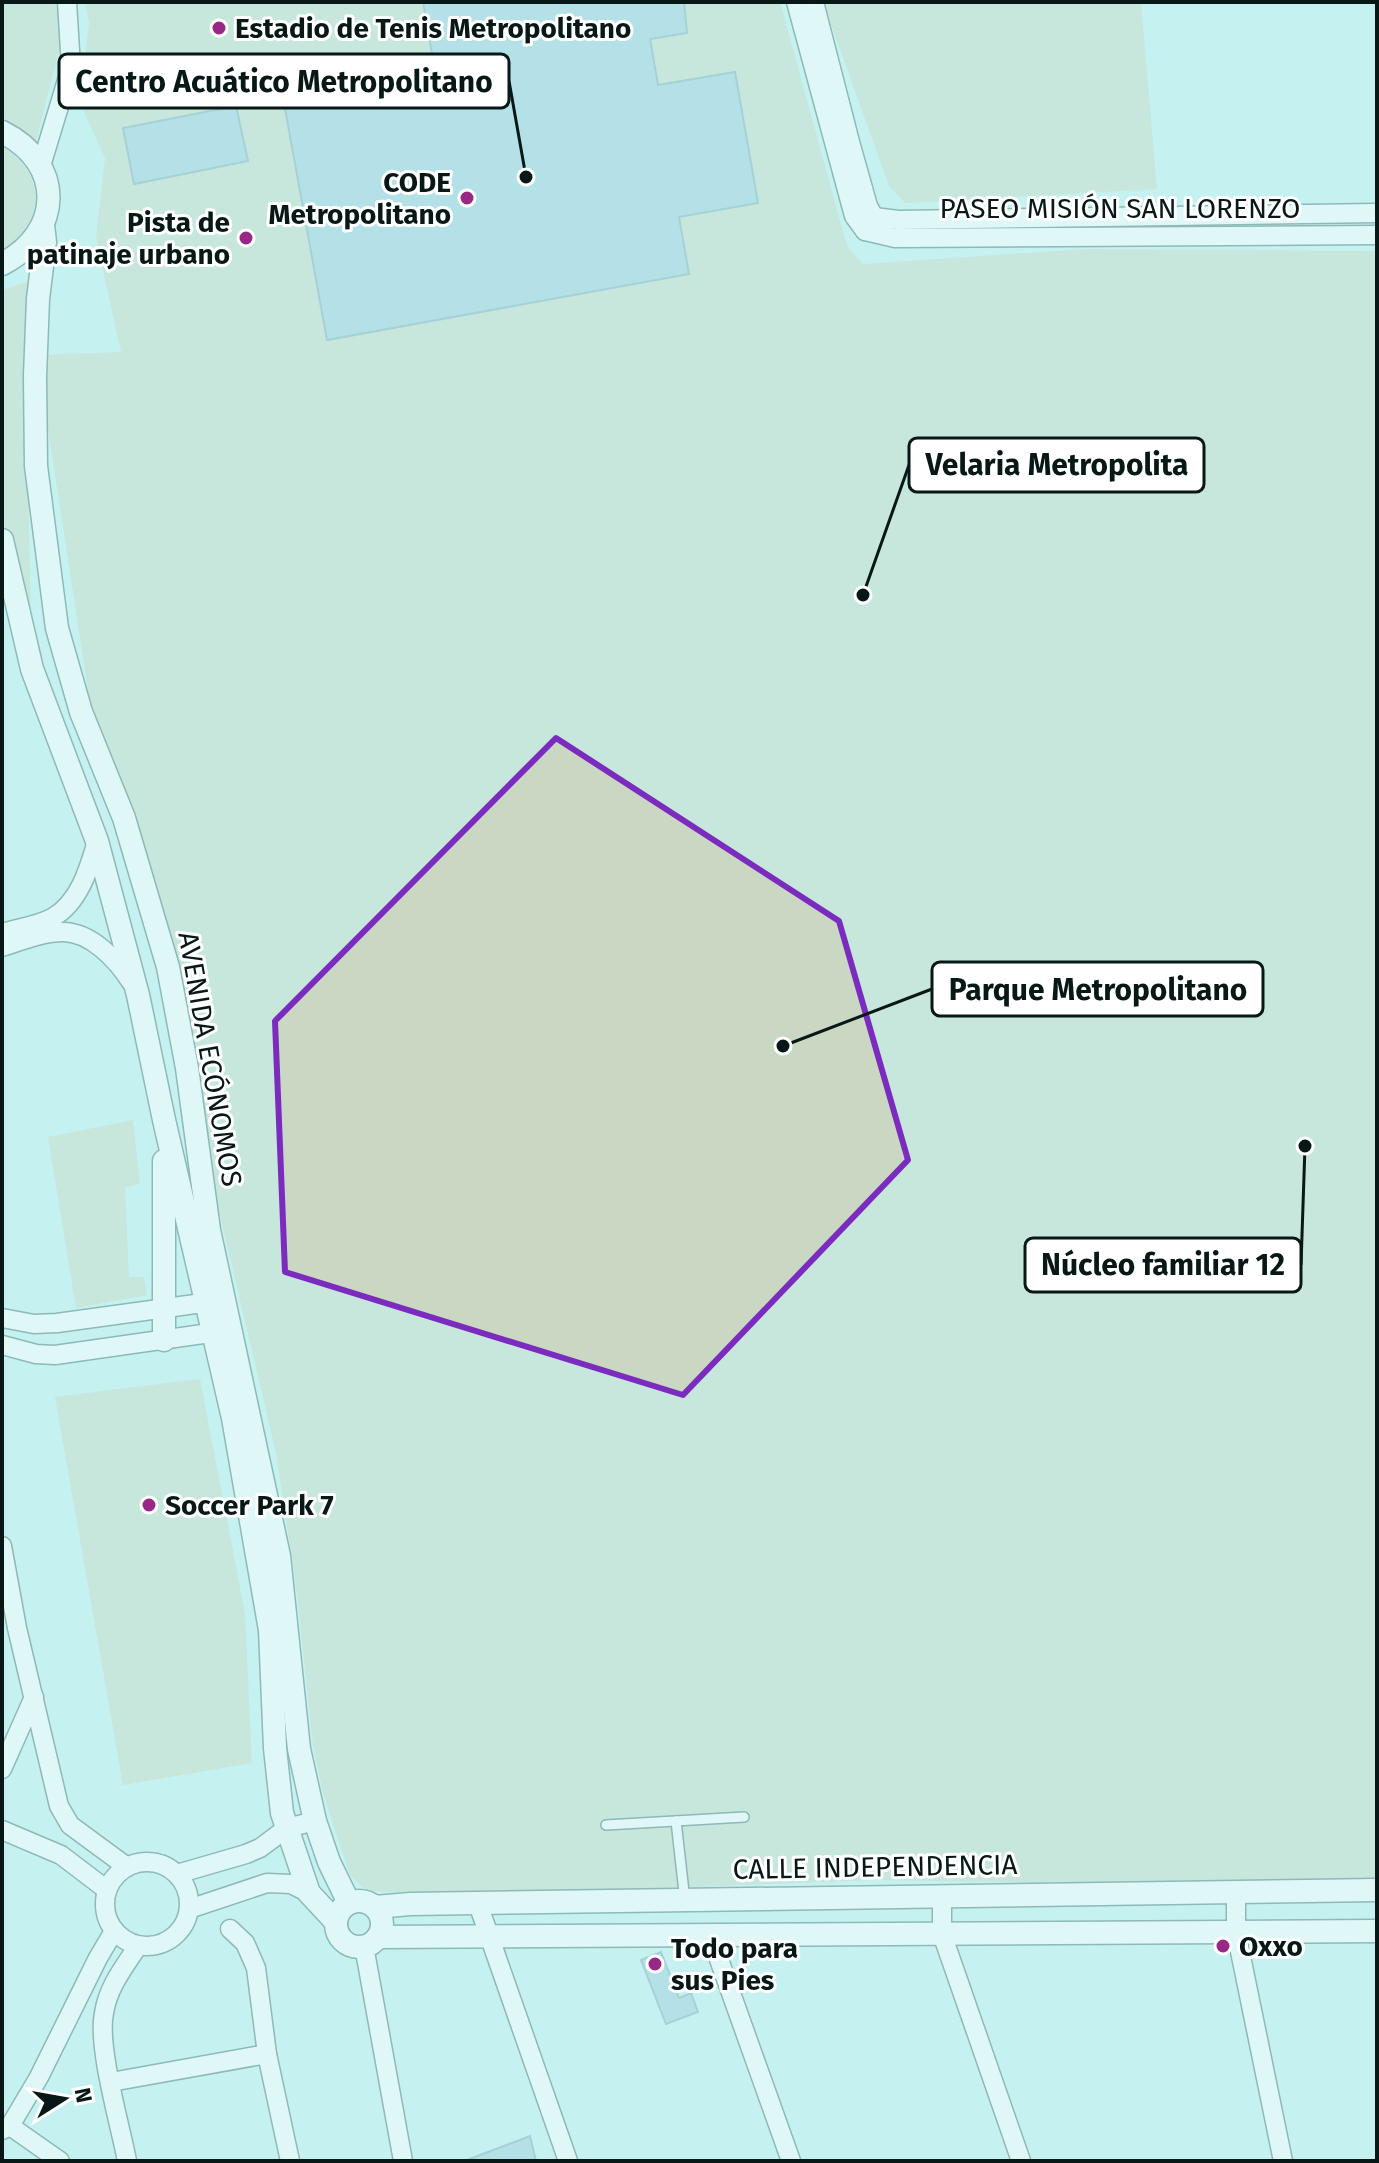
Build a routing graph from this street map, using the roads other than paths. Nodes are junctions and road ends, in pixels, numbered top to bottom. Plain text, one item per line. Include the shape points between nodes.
1 (67, 2) edge
2 (796, 2) edge
3 (814, 2) edge
4 (2, 132) edge
5 (41, 166) junction
6 (1377, 213) edge
7 (869, 224) junction
8 (43, 225) junction
9 (1377, 235) edge
10 (2, 264) edge
11 (2, 540) edge
12 (76, 697) junction
13 (45, 708) junction
14 (97, 841) junction
15 (2, 933) edge
16 (2, 947) edge
17 (138, 995) junction
18 (190, 1087) junction
19 (159, 1093) junction
20 (164, 1120) junction
21 (215, 1301) junction
22 (164, 1309) junction
23 (2, 1318) edge
24 (222, 1332) junction
25 (164, 1340) junction
26 (2, 1345) edge
27 (2, 1546) edge
28 (269, 1557) junction
29 (10, 1629) edge
30 (34, 1697) junction
31 (2, 1769) edge
32 (744, 1817) dead end
33 (315, 1821) junction
34 (676, 1821) junction
35 (606, 1825) dead end
36 (287, 1828) junction
37 (2, 1830) edge
38 (127, 1867) junction
39 (177, 1874) junction
40 (107, 1890) junction
41 (1377, 1890) edge
42 (1236, 1891) junction
43 (309, 1893) junction
44 (942, 1896) junction
45 (685, 1901) junction
46 (349, 1903) junction
47 (478, 1904) junction
48 (375, 1907) junction
49 (189, 1909) junction
50 (336, 1922) junction
51 (230, 1929) dead end
52 (114, 1931) junction
53 (1377, 1931) edge
54 (1236, 1932) junction
55 (942, 1934) junction
56 (711, 1937) junction
57 (490, 1938) junction
58 (371, 1942) junction
59 (138, 1946) junction
60 (78, 1998) junction
61 (104, 2011) junction
62 (267, 2054) junction
63 (111, 2082) junction
64 (6, 2128) edge
65 (60, 2161) edge
66 (127, 2161) edge
67 (290, 2161) edge
68 (403, 2161) edge
69 (568, 2161) edge
70 (791, 2161) edge
71 (1021, 2161) edge
72 (1283, 2161) edge

1 - 5 street via 71,67
2 - 7 street via 854,216
3 - 7 street
4 - 5 street via 31,151
5 - 8 street, AVENIDA ECÓNOMOS via 49,192
6 - 7 street, PASEO MISIÓN SAN LORENZO
7 - 9 street, PASEO MISIÓN SAN LORENZO via 895,238
8 - 10 street via 33,242
8 - 12 street, AVENIDA ECÓNOMOS via 36,466 57,628
11 - 13 street, AVENIDA ECÓNOMOS
12 - 13 street
12 - 18 street, AVENIDA ECÓNOMOS via 124,818 154,913
13 - 14 street, AVENIDA ECÓNOMOS
14 - 15 street via 81,886 62,910
14 - 17 street, AVENIDA ECÓNOMOS
16 - 17 street via 54,932 81,936 117,963
17 - 19 street, AVENIDA ECÓNOMOS
18 - 19 street
18 - 21 street, AVENIDA ECÓNOMOS
19 - 20 street, AVENIDA ECÓNOMOS
20 - 21 street, AVENIDA ECÓNOMOS
20 - 22 street
21 - 22 street
21 - 24 street, AVENIDA ECÓNOMOS
22 - 23 street via 57,1323
22 - 25 street
24 - 25 street
24 - 28 street, AVENIDA ECÓNOMOS via 233,1418
25 - 26 street via 55,1355
27 - 29 street
28 - 33 street, AVENIDA ECÓNOMOS
28 - 36 street, AVENIDA ECÓNOMOS via 276,1761
29 - 30 street
30 - 31 street
30 - 38 street via 63,1815
32 - 34 lane
33 - 36 street
33 - 46 street, AVENIDA ECÓNOMOS
34 - 35 lane
34 - 45 lane
36 - 39 street via 246,1854
36 - 43 street, AVENIDA ECÓNOMOS
37 - 40 street via 61,1855
38 - 39 street via 162,1864
38 - 40 street
39 - 49 street
40 - 52 street via 104,1905
41 - 42 street, CALLE INDEPENDENCIA
42 - 44 street, CALLE INDEPENDENCIA
42 - 54 street
43 - 49 street via 291,1884 267,1883
43 - 50 street, AVENIDA ECÓNOMOS
44 - 45 street, CALLE INDEPENDENCIA
44 - 55 street
45 - 47 street, CALLE INDEPENDENCIA
46 - 48 street
46 - 50 street
47 - 48 street, CALLE INDEPENDENCIA
47 - 57 street
48 - 58 street via 382,1921
49 - 59 street via 171,1939
50 - 58 street via 348,1944
51 - 62 street via 245,1943 256,1968
52 - 59 street
52 - 60 street
53 - 54 street
54 - 55 street
54 - 72 street
55 - 56 street
55 - 71 street
56 - 57 street
56 - 70 street
57 - 58 street
57 - 69 street
58 - 68 street
59 - 61 street via 113,1984
60 - 61 street
60 - 64 street via 39,2077
61 - 63 street via 102,2034
62 - 63 street
62 - 67 street
63 - 66 street
64 - 65 street

